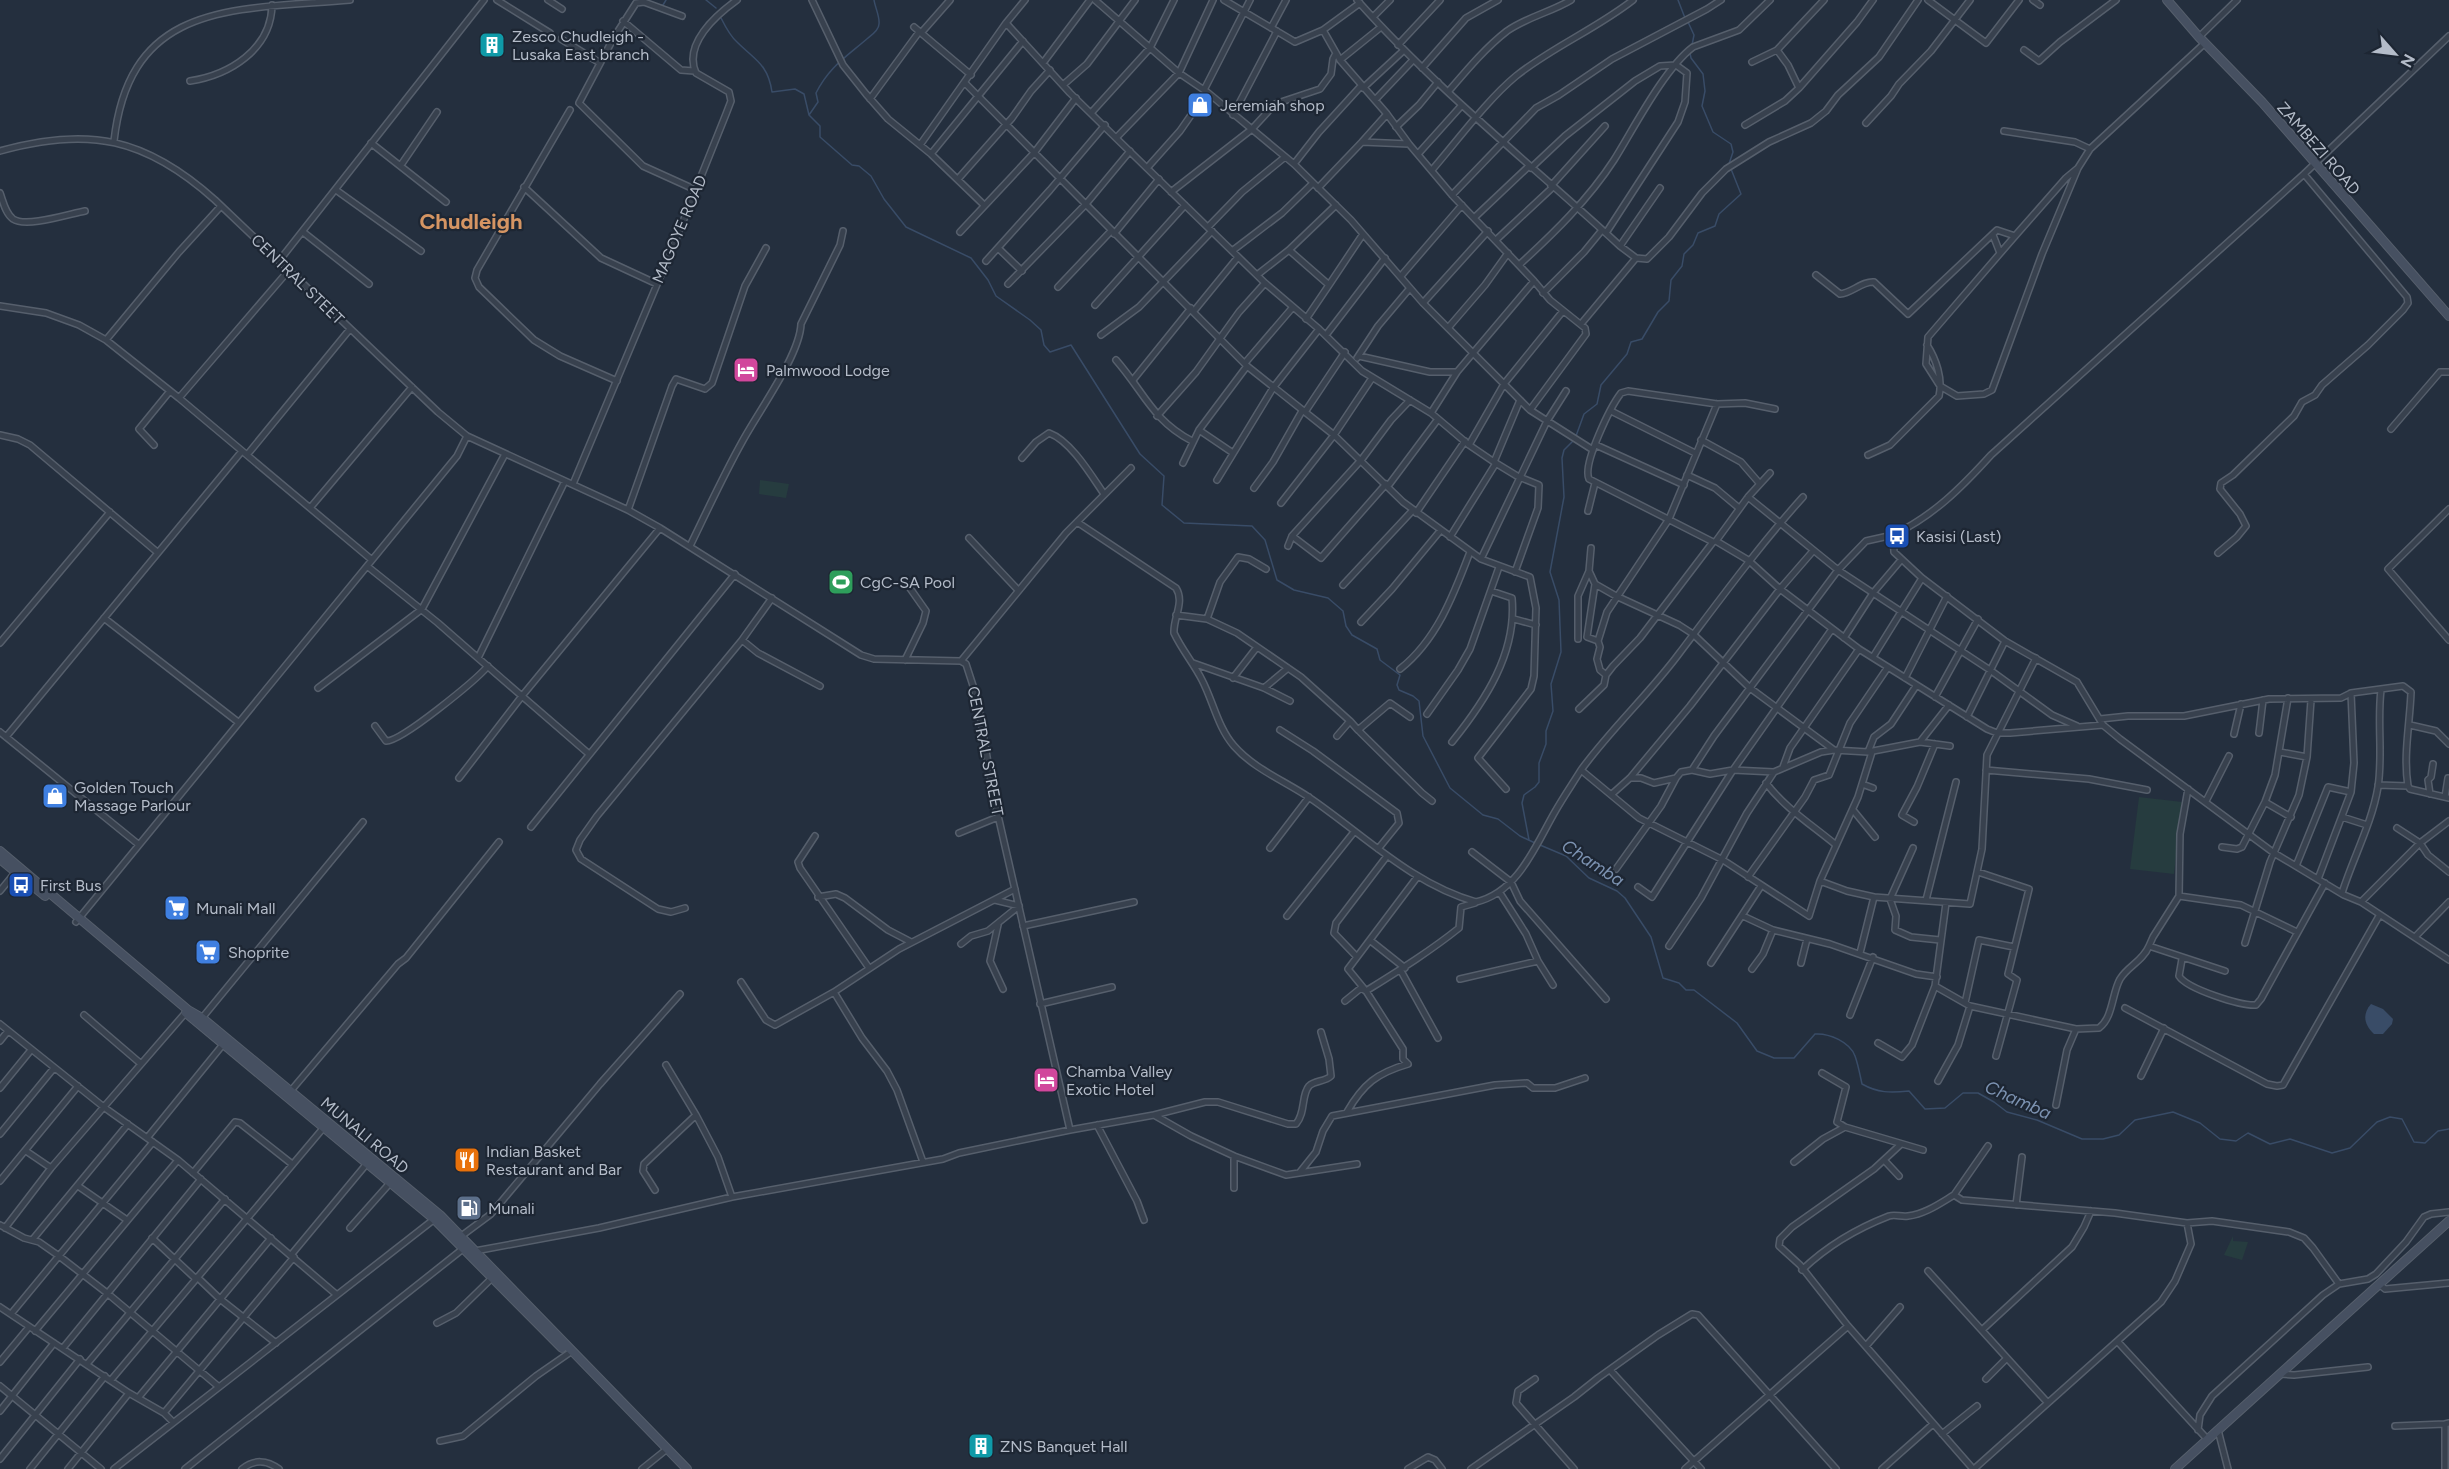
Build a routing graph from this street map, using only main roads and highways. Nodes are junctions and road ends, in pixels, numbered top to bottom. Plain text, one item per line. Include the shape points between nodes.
1 (2167, 0) edge
2 (2449, 316) edge
3 (0, 851) edge
4 (0, 859) edge
5 (18, 870) junction
6 (187, 1011) junction
7 (225, 1042) junction
8 (369, 1161) junction
9 (437, 1217) junction
10 (2449, 1221) edge
11 (469, 1250) junction
12 (569, 1352) junction
13 (665, 1450) junction
14 (680, 1469) edge
15 (687, 1469) edge
16 (2175, 1469) edge

1 - 2 main road, ZAMBEZI ROAD
3 - 5 main road, MUNALI ROAD
4 - 5 main road, MUNALI ROAD
5 - 6 main road, MUNALI ROAD
6 - 7 main road, MUNALI ROAD
6 - 7 main road, MUNALI ROAD via 202,1018
7 - 8 main road, MUNALI ROAD
8 - 9 main road, MUNALI ROAD
8 - 9 main road, MUNALI ROAD via 390,1183
9 - 11 main road, MUNALI ROAD
10 - 16 main road
11 - 12 main road, MUNALI ROAD
11 - 12 main road, MUNALI ROAD
12 - 13 main road, MUNALI ROAD
13 - 14 main road, MUNALI ROAD
13 - 15 main road, MUNALI ROAD

